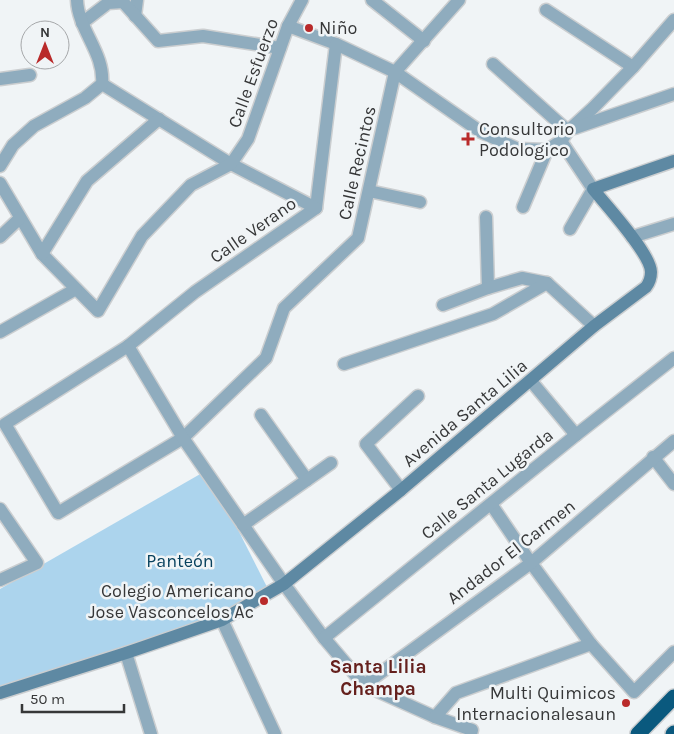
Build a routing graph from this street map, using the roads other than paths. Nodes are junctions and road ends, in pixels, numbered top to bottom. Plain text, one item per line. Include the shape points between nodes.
1 (77, 0) edge
2 (137, 0) edge
3 (302, 0) edge
4 (372, 0) edge
5 (459, 0) edge
6 (546, 10) dead end
7 (135, 16) junction
8 (674, 20) edge
9 (82, 23) junction
10 (288, 26) junction
11 (424, 41) junction
12 (336, 44) junction
13 (280, 48) junction
14 (493, 64) dead end
15 (633, 67) junction
16 (395, 72) junction
17 (30, 75) dead end
18 (0, 79) edge
19 (102, 84) junction
20 (674, 94) edge
21 (159, 119) junction
22 (564, 136) junction
23 (547, 150) junction
24 (674, 161) edge
25 (230, 164) junction
26 (0, 166) edge
27 (0, 184) edge
28 (593, 189) junction
29 (369, 191) junction
30 (420, 202) dead end
31 (523, 207) dead end
32 (316, 208) junction
33 (486, 217) dead end
34 (20, 218) junction
35 (674, 224) edge
36 (570, 229) dead end
37 (0, 237) edge
38 (632, 237) junction
39 (42, 254) junction
40 (547, 283) junction
41 (488, 288) junction
42 (76, 289) junction
43 (442, 305) dead end
44 (594, 326) junction
45 (0, 332) edge
46 (128, 346) junction
47 (674, 358) edge
48 (344, 364) dead end
49 (531, 381) junction
50 (418, 396) dead end
51 (261, 415) dead end
52 (576, 435) junction
53 (183, 438) junction
54 (674, 441) edge
55 (654, 457) junction
56 (331, 463) dead end
57 (307, 480) junction
58 (674, 484) edge
59 (401, 490) junction
60 (491, 504) junction
61 (0, 509) edge
62 (58, 513) joint
63 (243, 526) junction
64 (531, 562) junction
65 (0, 580) edge
66 (284, 584) junction
67 (222, 620) junction
68 (324, 638) junction
69 (591, 644) junction
70 (674, 652) edge
71 (126, 653) junction
72 (364, 685) junction
73 (0, 694) edge
74 (674, 697) edge
75 (435, 717) junction
76 (151, 734) edge
77 (276, 734) edge
78 (471, 734) edge
79 (638, 734) edge

1 - 9 street
2 - 7 street
3 - 10 street, Calle Esfuerzo
4 - 11 street
5 - 11 street
6 - 15 street
7 - 9 street via 123,2 108,3
7 - 13 street via 158,41 203,36
8 - 15 street
9 - 19 street via 98,56
10 - 12 street
10 - 13 street, Calle Esfuerzo
11 - 16 street
12 - 16 street
12 - 32 street, Calle Verano
13 - 25 street, Calle Esfuerzo via 248,139
14 - 22 street
15 - 22 street
16 - 23 street via 480,132 518,149
16 - 29 street, Calle Recintos
17 - 18 street
19 - 21 street
19 - 26 street via 85,98 34,126 13,145
20 - 22 street
21 - 25 street
21 - 39 street via 87,181
22 - 23 street
22 - 28 street
23 - 31 street
24 - 28 street
25 - 32 street
25 - 42 street, Calle Esfuerzo via 191,185 142,236 98,311
27 - 34 street
28 - 36 street
28 - 38 street
29 - 30 street
29 - 53 street, Calle Recintos via 358,238 284,308 266,358
32 - 46 street, Calle Verano via 195,292
33 - 41 street
34 - 37 street
34 - 39 street
35 - 38 street
38 - 44 street, Avenida Santa Lilia via 647,260 650,280 646,287
39 - 42 street
40 - 41 street via 522,278
40 - 44 street
40 - 48 street via 493,314
41 - 43 street
42 - 45 street
44 - 49 street, Avenida Santa Lilia
46 - 53 street
46 - 62 street, Calle Verano via 5,424
47 - 52 street, Calle Santa Lugarda
49 - 52 street
49 - 59 street, Avenida Santa Lilia
50 - 59 street via 366,444
51 - 57 street
52 - 60 street, Calle Santa Lugarda
53 - 62 street, Calle Recintos
53 - 63 street
54 - 55 street, Andador El Carmen
55 - 58 street
55 - 64 street, Andador El Carmen
56 - 57 street
57 - 63 street
59 - 66 street, Avenida Santa Lilia
60 - 64 street
60 - 68 street, Calle Santa Lugarda
61 - 65 street via 37,564
63 - 66 street
64 - 69 street
64 - 72 street, Andador El Carmen
66 - 67 street, Avenida Santa Lilia
66 - 68 street
67 - 71 street, Avenida Santa Lilia
67 - 77 street
68 - 72 street
69 - 70 street via 634,692
69 - 75 street via 456,693
71 - 73 street, Avenida Santa Lilia
71 - 76 street
72 - 75 street
74 - 79 highway
75 - 78 street via 472,730

